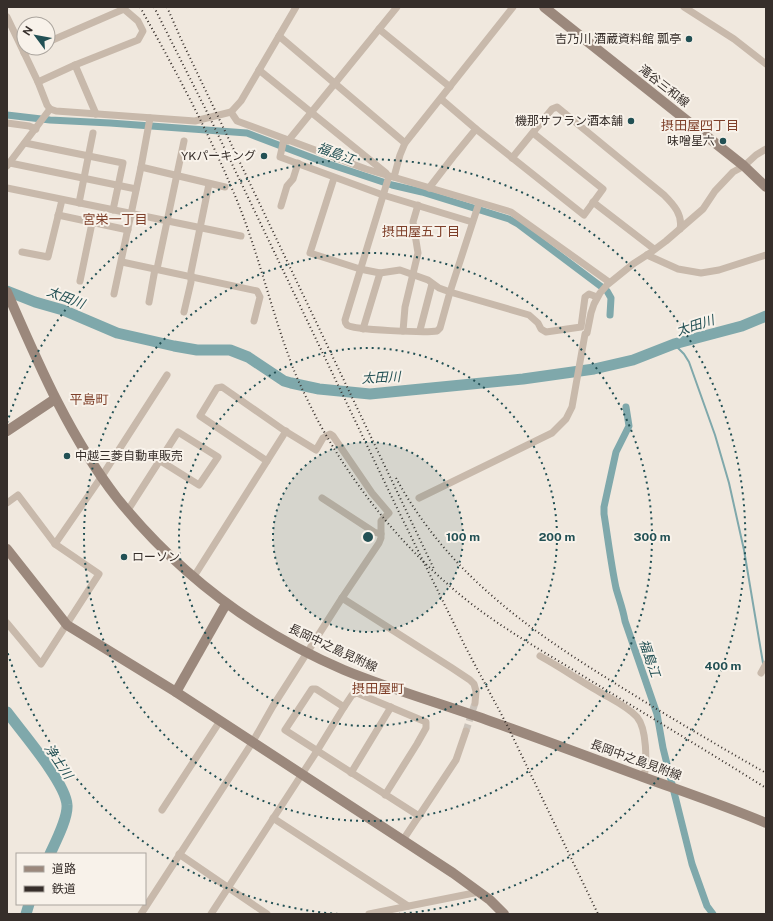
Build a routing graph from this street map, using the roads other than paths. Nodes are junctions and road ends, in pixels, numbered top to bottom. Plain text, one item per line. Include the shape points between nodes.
1 (296, 7) edge
2 (397, 7) edge
3 (513, 7) edge
4 (544, 7) edge
5 (684, 7) edge
6 (7, 17) edge
7 (379, 29) junction
8 (16, 36) edge
9 (278, 36) junction
10 (56, 38) edge
11 (25, 56) edge
12 (766, 64) edge
13 (75, 65) junction
14 (259, 70) junction
15 (38, 82) junction
16 (334, 84) junction
17 (450, 87) junction
18 (441, 99) junction
19 (48, 112) junction
20 (231, 112) junction
21 (311, 113) junction
22 (96, 114) junction
23 (150, 119) junction
24 (7, 123) edge
25 (37, 127) junction
26 (476, 130) junction
27 (93, 133) dead end
28 (533, 133) junction
29 (184, 141) dead end
30 (285, 141) junction
31 (25, 143) junction
32 (405, 143) junction
33 (766, 149) edge
34 (89, 157) junction
35 (512, 158) junction
36 (298, 163) junction
37 (8, 165) edge
38 (744, 166) junction
39 (141, 167) junction
40 (177, 176) junction
41 (391, 177) junction
42 (84, 178) junction
43 (334, 178) junction
44 (209, 184) junction
45 (118, 185) junction
46 (225, 187) dead end
47 (766, 187) edge
48 (7, 188) edge
49 (429, 188) junction
50 (136, 189) junction
51 (384, 194) junction
52 (62, 200) junction
53 (593, 202) junction
54 (79, 203) junction
55 (478, 204) junction
56 (418, 205) junction
57 (281, 206) dead end
58 (113, 210) junction
59 (131, 214) junction
60 (58, 215) junction
61 (473, 218) junction
62 (168, 221) junction
63 (92, 222) junction
64 (200, 228) junction
65 (680, 229) junction
66 (128, 230) junction
67 (241, 236) dead end
68 (654, 250) junction
69 (22, 252) dead end
70 (647, 255) junction
71 (766, 255) edge
72 (122, 262) junction
73 (156, 269) junction
74 (360, 269) junction
75 (380, 273) junction
76 (413, 275) junction
77 (191, 276) junction
78 (80, 281) dead end
79 (608, 283) junction
80 (432, 284) junction
81 (7, 292) edge
82 (450, 292) junction
83 (114, 294) dead end
84 (598, 295) junction
85 (149, 302) dead end
86 (184, 312) dead end
87 (254, 321) dead end
88 (363, 329) junction
89 (420, 330) junction
90 (403, 331) junction
91 (166, 375) dead end
92 (55, 399) junction
93 (7, 431) edge
94 (286, 431) junction
95 (160, 460) junction
96 (267, 462) junction
97 (102, 476) junction
98 (322, 498) dead end
99 (419, 498) dead end
100 (7, 503) edge
101 (128, 510) junction
102 (381, 534) junction
103 (55, 544) junction
104 (7, 549) edge
105 (193, 578) junction
106 (342, 598) junction
107 (226, 604) junction
108 (7, 623) edge
109 (67, 625) junction
110 (307, 653) junction
111 (540, 656) dead end
112 (766, 664) edge
113 (761, 673) dead end
114 (176, 692) junction
115 (475, 703) tunnel mouth
116 (344, 707) junction
117 (391, 707) junction
118 (220, 722) junction
119 (466, 731) tunnel mouth
120 (252, 742) junction
121 (317, 751) junction
122 (351, 773) junction
123 (301, 775) junction
124 (648, 779) junction
125 (385, 794) junction
126 (162, 810) dead end
127 (419, 816) junction
128 (273, 818) junction
129 (766, 823) edge
130 (403, 840) junction
131 (178, 854) junction
132 (228, 889) junction
133 (479, 892) junction
134 (408, 906) junction
135 (141, 914) edge
136 (211, 914) edge
137 (267, 914) edge
138 (370, 914) edge
139 (504, 914) edge

1 - 9 street
2 - 7 street
3 - 17 street
4 - 38 main road, 滝谷三和線
5 - 12 street via 734,39
6 - 8 street
7 - 16 street
7 - 17 street
9 - 14 street
9 - 16 street
10 - 13 street via 124,8 138,21 143,31 138,40
11 - 15 street
13 - 15 street
13 - 22 street
14 - 20 street
14 - 21 street
15 - 19 street
16 - 21 street
16 - 32 street
17 - 18 street
18 - 26 street
18 - 32 street
19 - 22 street
19 - 25 street
20 - 23 street via 195,121
20 - 30 street via 237,122
21 - 30 street
21 - 41 street
22 - 23 street
23 - 39 street
24 - 25 street
25 - 31 street
26 - 35 street
26 - 49 street
27 - 34 street
28 - 35 street
28 - 53 street via 603,189
28 - 65 street via 552,109 559,109 664,195 674,205 680,218
29 - 40 street
30 - 36 street via 280,156
30 - 41 street
31 - 34 street
31 - 37 street
32 - 41 street
33 - 38 street
34 - 42 street
34 - 45 street via 123,163
35 - 53 street via 584,215
36 - 43 street
36 - 57 street
37 - 42 street
38 - 47 main road, 滝谷三和線
38 - 65 street via 733,172 702,209
39 - 40 street
39 - 50 street
40 - 44 street
40 - 62 street
41 - 49 street
41 - 51 street
42 - 45 street
42 - 54 street
43 - 51 street
43 - 74 street via 310,253
44 - 46 street
44 - 64 street
45 - 50 street
45 - 58 street
48 - 52 street
49 - 55 street
50 - 59 street
51 - 56 street
51 - 74 street
52 - 54 street
52 - 60 street
53 - 68 street
54 - 58 street
55 - 61 street
55 - 79 street via 511,212
56 - 61 street
56 - 76 street via 414,222 418,253
58 - 59 street
59 - 62 street
59 - 66 street
60 - 63 street
60 - 69 street via 48,257
61 - 82 street
62 - 64 street
62 - 73 street
63 - 66 street
63 - 78 street
64 - 67 street
64 - 77 street
65 - 68 street
66 - 72 street
68 - 70 street
70 - 71 street via 678,269 701,273
70 - 79 street
72 - 73 street
72 - 83 street
73 - 77 street
73 - 85 street
74 - 75 street
74 - 88 street via 345,320 346,325
75 - 76 street via 400,270
75 - 88 street
76 - 80 street
76 - 90 street via 405,307
77 - 86 street
77 - 87 street via 257,291 260,297
79 - 84 street
80 - 82 street
80 - 89 street
81 - 92 main road, 長岡中之島見附線
82 - 84 street via 529,315 546,332 580,327 585,297 589,294
82 - 89 street via 440,328 432,332
84 - 99 street via 590,312 573,402 566,419 552,433
88 - 90 street
89 - 90 street
91 - 97 street
92 - 93 main road
92 - 97 main road, 長岡中之島見附線
94 - 96 street
94 - 96 street via 222,387 216,388 200,416
94 - 102 street via 316,450 323,438 330,434 333,436 389,513 381,521
95 - 95 street via 178,432 218,457 199,485
95 - 101 street
96 - 105 street
97 - 101 main road, 長岡中之島見附線
97 - 103 street
98 - 102 street
100 - 103 street via 18,494
101 - 105 main road, 長岡中之島見附線 via 160,547
102 - 106 street via 380,542
103 - 109 street via 99,574
104 - 109 main road
105 - 107 main road, 長岡中之島見附線
106 - 110 street
106 - 115 street via 470,680 476,691
107 - 110 main road, 長岡中之島見附線
107 - 114 main road
108 - 109 street via 40,664
109 - 114 main road
110 - 120 street
110 - 124 main road, 長岡中之島見附線 via 379,683 489,720
111 - 124 street via 637,717 644,737
112 - 113 street
114 - 118 main road
116 - 117 street via 352,695 357,693
116 - 121 street
116 - 121 street via 312,689 285,730
117 - 122 street
117 - 125 street via 426,722 426,728
118 - 120 main road
118 - 126 street
119 - 127 street via 456,760
120 - 123 main road
120 - 131 street
121 - 122 street
121 - 123 street
122 - 125 street
123 - 128 street
123 - 130 main road
124 - 129 main road, 長岡中之島見附線
125 - 127 street
127 - 130 street
128 - 132 street
128 - 134 street
130 - 133 main road
131 - 132 street
131 - 135 street
132 - 136 street
132 - 137 street
133 - 134 street
133 - 139 main road
134 - 138 street

